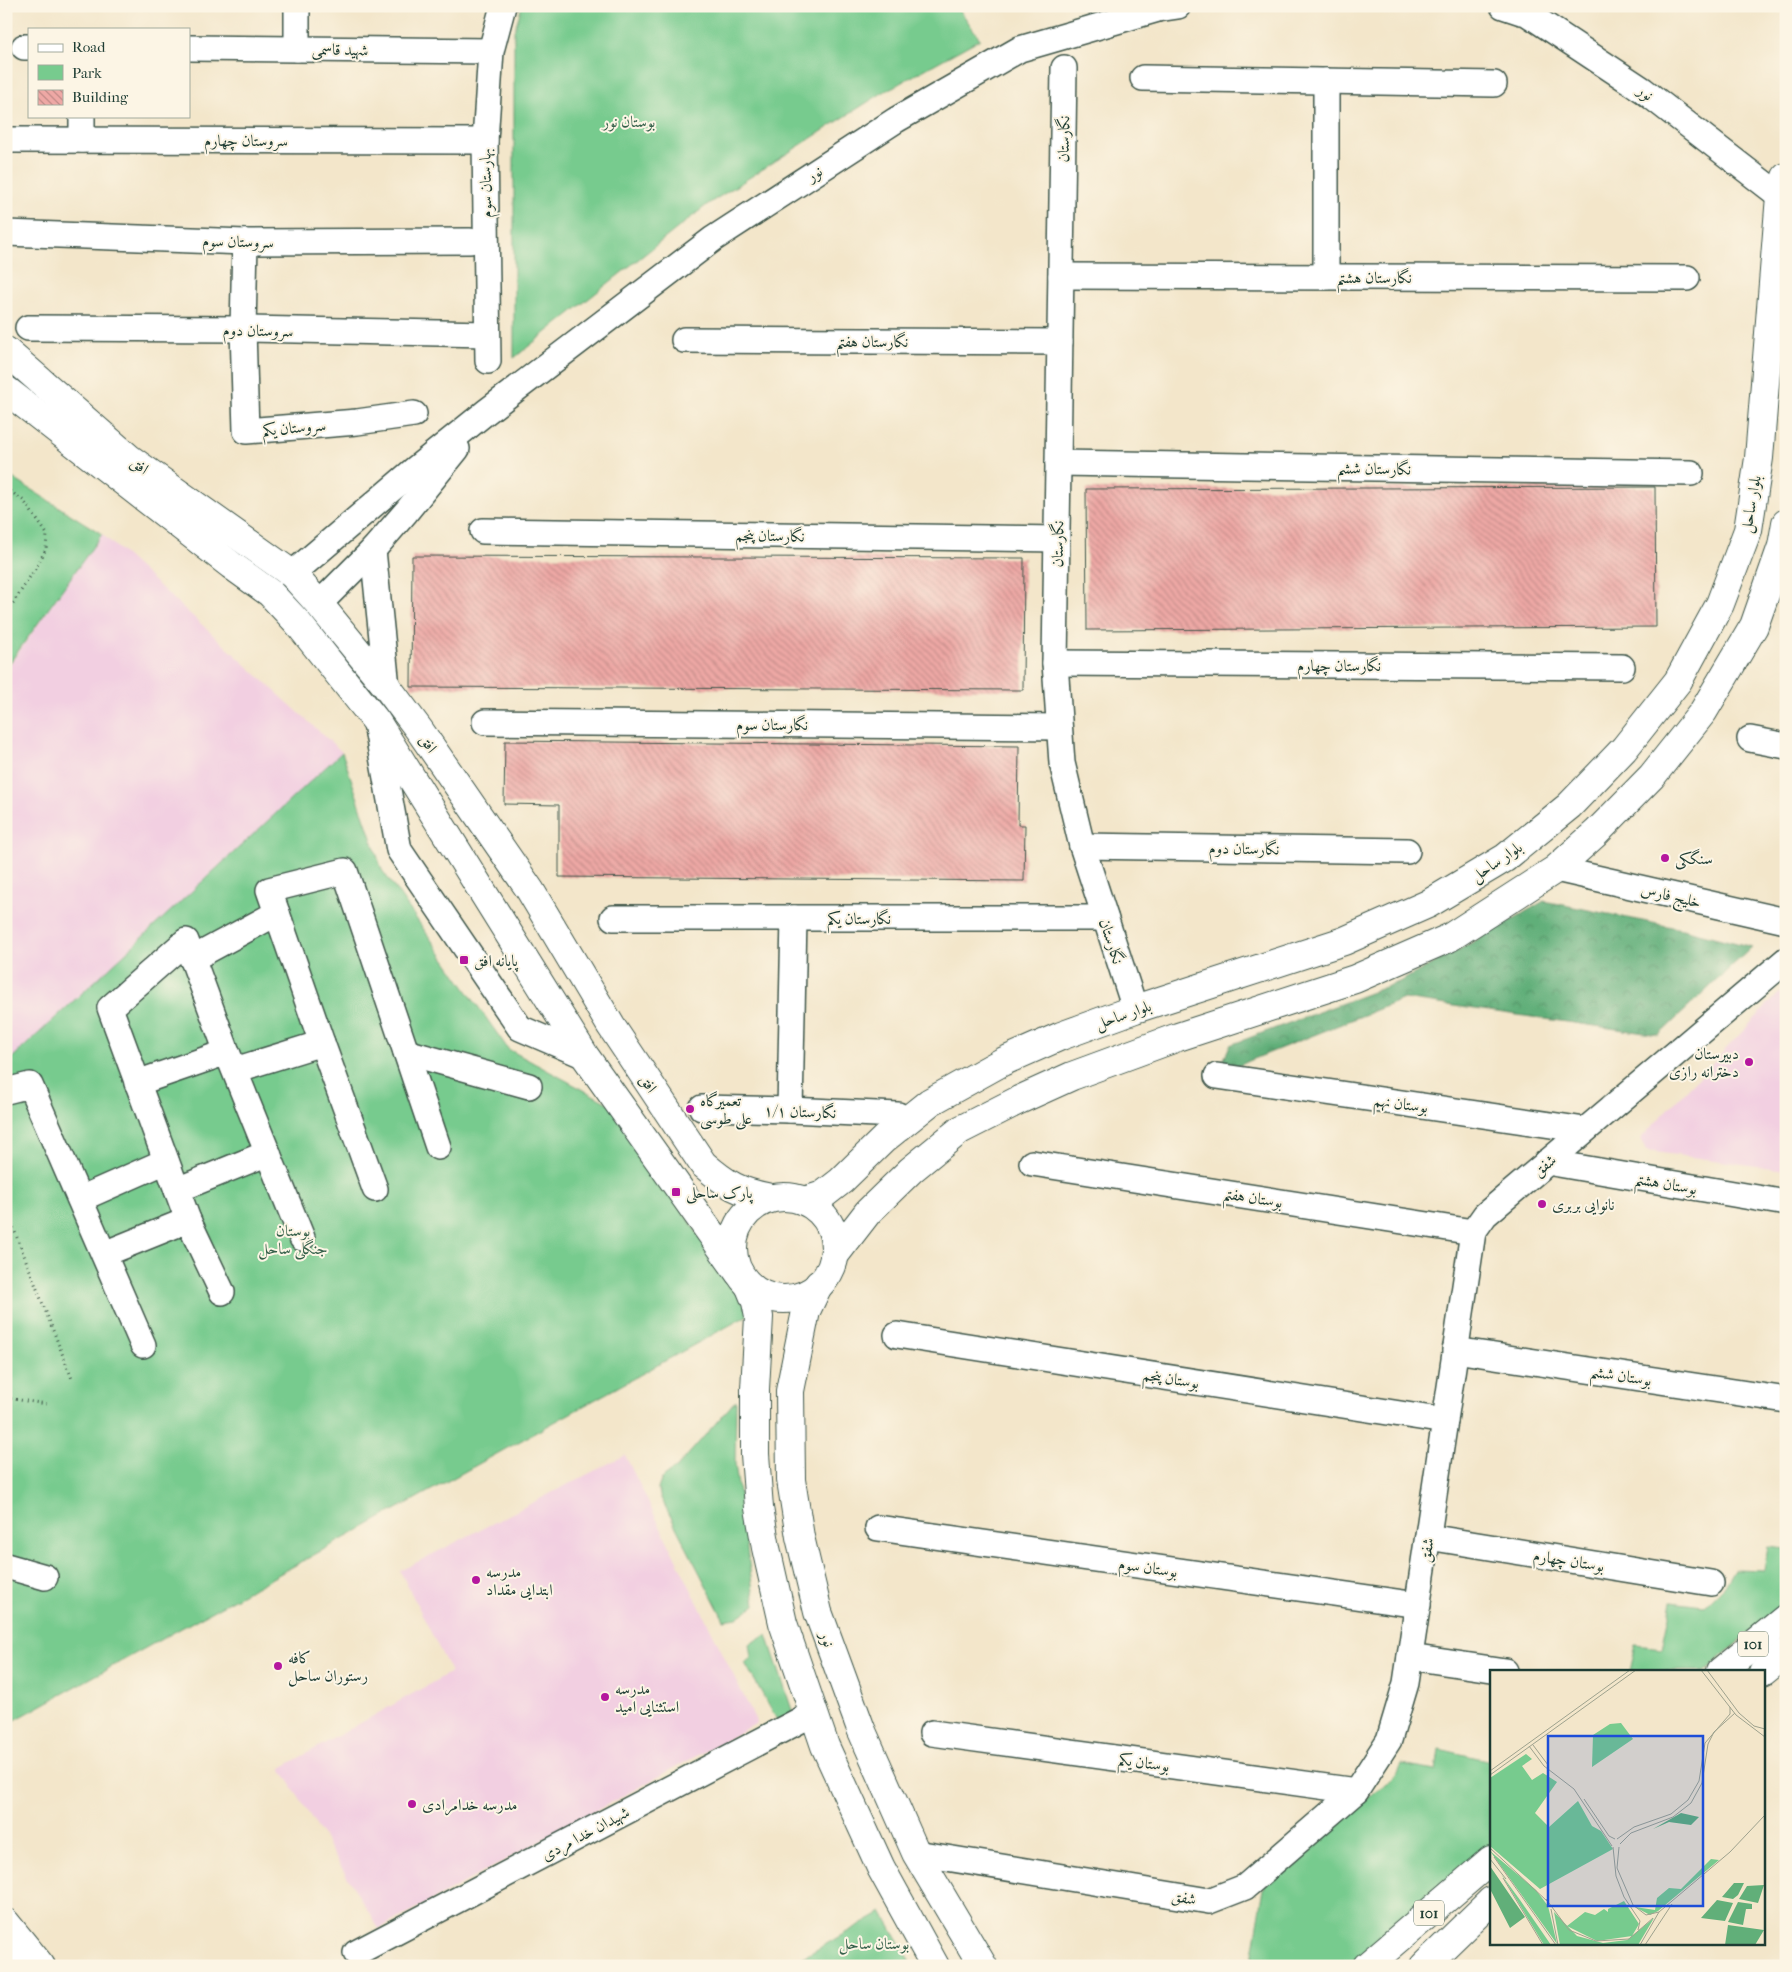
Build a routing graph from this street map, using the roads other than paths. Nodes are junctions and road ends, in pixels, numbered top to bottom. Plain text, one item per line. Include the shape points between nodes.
1 (297, 6) edge
2 (504, 6) edge
3 (1178, 6) edge
4 (1516, 8) edge
5 (190, 48) edge
6 (297, 48) junction
7 (491, 51) junction
8 (1064, 68) dead end
9 (1144, 78) dead end
10 (1326, 81) junction
11 (1494, 84) dead end
12 (82, 128) edge
13 (6, 140) edge
14 (485, 141) junction
15 (1784, 191) edge
16 (6, 233) edge
17 (470, 241) dead end
18 (245, 242) junction
19 (1061, 276) junction
20 (1326, 277) junction
21 (1687, 278) dead end
22 (28, 328) dead end
23 (244, 329) junction
24 (487, 334) junction
25 (684, 340) dead end
26 (1060, 342) junction
27 (6, 352) edge
28 (488, 361) dead end
29 (6, 390) edge
30 (486, 412) junction
31 (414, 414) dead end
32 (1058, 463) junction
33 (1691, 473) dead end
34 (1786, 523) edge
35 (483, 531) dead end
36 (1057, 539) junction
37 (373, 550) junction
38 (292, 574) junction
39 (270, 593) junction
40 (319, 604) junction
41 (297, 622) junction
42 (1055, 663) junction
43 (1622, 666) dead end
44 (387, 687) junction
45 (376, 721) junction
46 (485, 722) dead end
47 (1059, 727) junction
48 (1750, 739) dead end
49 (1786, 746) edge
50 (1082, 846) junction
51 (1407, 851) dead end
52 (1505, 858) junction
53 (1556, 869) junction
54 (277, 913) junction
55 (613, 918) dead end
56 (794, 918) junction
57 (1104, 918) junction
58 (1786, 921) edge
59 (192, 958) junction
60 (1786, 960) edge
61 (1135, 1009) junction
62 (322, 1043) junction
63 (406, 1052) junction
64 (585, 1056) junction
65 (231, 1061) junction
66 (1217, 1076) dead end
67 (137, 1083) junction
68 (529, 1086) dead end
69 (6, 1092) edge
70 (702, 1108) dead end
71 (790, 1110) junction
72 (898, 1115) dead end
73 (1585, 1130) junction
74 (438, 1147) dead end
75 (268, 1153) junction
76 (166, 1161) junction
77 (1547, 1162) junction
78 (1032, 1163) dead end
79 (375, 1189) dead end
80 (177, 1190) junction
81 (771, 1198) junction
82 (80, 1199) junction
83 (804, 1201) junction
84 (1786, 1203) edge
85 (188, 1220) junction
86 (1473, 1232) junction
87 (302, 1238) dead end
88 (104, 1254) junction
89 (834, 1256) junction
90 (744, 1279) junction
91 (819, 1284) junction
92 (222, 1292) dead end
93 (897, 1335) dead end
94 (143, 1345) dead end
95 (1455, 1350) junction
96 (1786, 1400) edge
97 (1445, 1421) junction
98 (878, 1528) dead end
99 (1428, 1537) junction
100 (6, 1566) edge
101 (45, 1577) dead end
102 (1711, 1583) dead end
103 (1418, 1605) junction
104 (1786, 1618) edge
105 (1786, 1653) edge
106 (1410, 1657) junction
107 (1498, 1670) edge
108 (1722, 1670) edge
109 (1764, 1671) edge
110 (814, 1713) junction
111 (932, 1734) dead end
112 (1356, 1791) junction
113 (916, 1853) junction
114 (1490, 1861) edge
115 (881, 1868) junction
116 (1490, 1902) edge
117 (6, 1923) edge
118 (6, 1948) edge
119 (356, 1953) dead end
120 (15, 1966) edge
121 (41, 1966) edge
122 (934, 1966) edge
123 (983, 1966) edge
124 (1367, 1966) edge
125 (1424, 1966) edge

1 - 6 street
2 - 7 street, بهارستان سوم
3 - 30 street, نور via 1020,49 896,120 713,239
4 - 15 street, نور via 1643,90
5 - 6 street, شهید قاسمی
6 - 7 street, شهید قاسمی
7 - 14 street, بهارستان سوم
8 - 19 street, نگارستان
9 - 10 street
10 - 11 street
10 - 20 street
12 - 13 street, سروستان چهارم
12 - 14 street, سروستان چهارم
14 - 24 street, بهارستان سوم
15 - 52 main road, بلوار ساحل via 1751,512 1748,530 1720,604 1678,681 1624,748 1569,806
16 - 18 street, سروستان سوم
17 - 18 street, سروستان سوم
18 - 23 street
19 - 20 street, نگارستان هشتم
19 - 26 street, نگارستان
20 - 21 street, نگارستان هشتم
22 - 23 street, سروستان دوم
23 - 24 street, سروستان دوم
23 - 31 street, سروستان یکم via 246,431
24 - 28 street, بهارستان سوم
25 - 26 street, نگارستان هفتم
26 - 32 street, نگارستان
27 - 38 main road, افق via 130,459
29 - 39 main road, افق
30 - 37 street
30 - 38 street
32 - 33 street, نگارستان ششم
32 - 36 street, نگارستان
34 - 53 main road via 1782,546 1754,626 1703,712 1652,776
35 - 36 street, نگارستان پنجم
36 - 42 street, نگارستان
37 - 40 street
37 - 44 street
38 - 39 main road
38 - 40 main road, افق
39 - 41 main road, افق
40 - 41 main road
40 - 44 main road, افق
41 - 45 main road, افق
42 - 43 street, نگارستان چهارم
42 - 47 street, نگارستان
44 - 81 main road, افق via 530,890 611,1026 703,1164 724,1182 746,1193
45 - 64 main road, افق
45 - 64 street via 400,850 520,1028
46 - 47 street, نگارستان سوم
47 - 50 street, نگارستان via 1062,763
48 - 49 street
50 - 51 street, نگارستان دوم
50 - 57 street, نگارستان
52 - 53 main road
52 - 61 main road, بلوار ساحل via 1428,904 1344,940
53 - 58 street, خلیج فارس
53 - 89 main road via 1441,942 1355,979 1178,1037 1072,1076 960,1130 911,1170 868,1212
54 - 59 street
54 - 62 street
54 - 63 street via 269,890 345,871
55 - 56 street, نگارستان یکم
56 - 57 street, نگارستان یکم
56 - 71 street
57 - 61 street, نگارستان
59 - 65 street
59 - 67 street via 186,941 110,1008
60 - 73 street, شفق
61 - 83 main road, بلوار ساحل via 1002,1062 930,1102 884,1139 841,1181 823,1195
62 - 65 street
62 - 79 street
63 - 68 street
63 - 74 street
64 - 90 main road, افق
65 - 67 street
65 - 75 street
66 - 73 street, بوستان نهم
67 - 76 street
69 - 82 street via 30,1085
70 - 71 street, نگارستان ۱/۱
71 - 72 street, نگارستان ۱/۱
73 - 77 street, شفق
75 - 80 street
75 - 87 street
76 - 80 street
76 - 82 street
77 - 84 street, بوستان هشتم
77 - 86 street, شفق via 1485,1215
78 - 86 street, بوستان هفتم
80 - 85 street
81 - 83 main road via 788,1197
81 - 90 main road via 743,1216 736,1229 734,1259
82 - 88 street
83 - 89 main road via 818,1210 828,1223 834,1238
85 - 88 street
85 - 92 street
86 - 95 street, شفق
88 - 94 street
89 - 91 main road via 829,1271
90 - 91 main road via 761,1293 775,1298 805,1294
90 - 110 main road via 756,1302 759,1317 755,1389 759,1508 783,1623
91 - 113 main road, نور via 806,1311 790,1391 792,1480 800,1537 818,1612 831,1648 861,1729
93 - 97 street, بوستان پنجم
95 - 96 street, بوستان ششم
95 - 97 street, شفق
97 - 99 street, شفق
98 - 103 street, بوستان سوم
99 - 102 street, بوستان چهارم
99 - 103 street, شفق
100 - 101 street
103 - 106 street, شفق
104 - 108 main road, 101
105 - 109 main road, 101
106 - 107 street
106 - 112 street, شفق via 1389,1740
110 - 115 main road via 825,1746
110 - 119 street, شهیدان خدا مردی
111 - 112 street, بوستان یکم
112 - 113 street, شفق via 1245,1887 1209,1901
113 - 115 main road
113 - 123 main road, نور
114 - 124 main road, 101
115 - 122 main road
116 - 125 main road, 101
117 - 121 main road
118 - 120 main road

